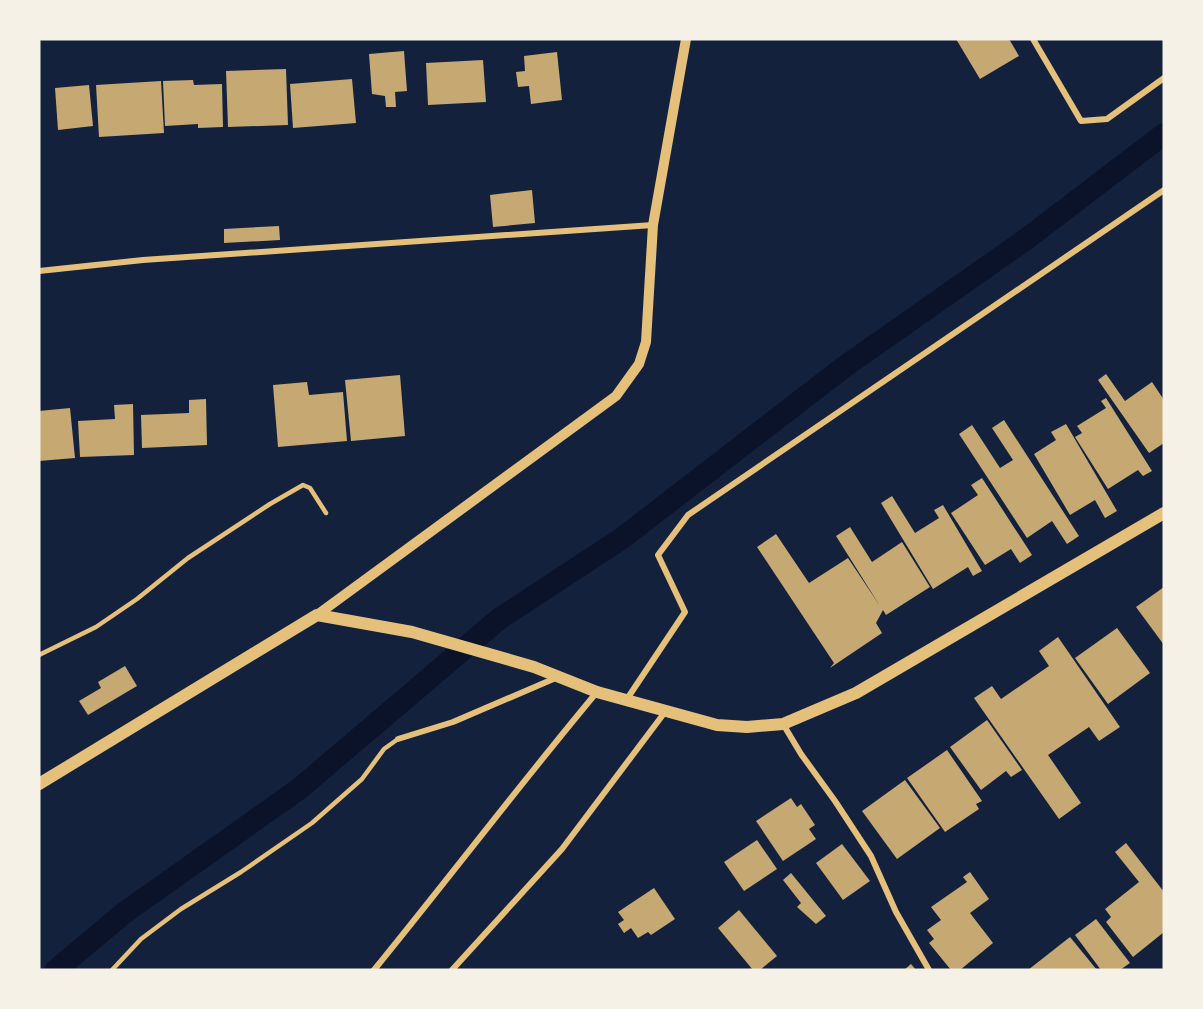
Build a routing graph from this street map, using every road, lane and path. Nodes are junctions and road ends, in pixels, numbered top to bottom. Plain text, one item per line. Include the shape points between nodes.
1 (686, 39) edge
2 (1033, 39) edge
3 (1164, 78) edge
4 (1164, 190) edge
5 (653, 225) junction
6 (39, 271) edge
7 (326, 513) dead end
8 (1164, 513) edge
9 (317, 615) junction
10 (39, 655) edge
11 (559, 677) junction
12 (597, 692) junction
13 (627, 699) junction
14 (666, 711) junction
15 (783, 724) junction
16 (398, 739) joint
17 (39, 784) edge
18 (112, 970) edge
19 (374, 970) edge
20 (452, 970) edge
21 (929, 970) edge

1 - 5 street
2 - 3 street via 1081,121 1107,119
4 - 13 street via 688,515 658,555 686,612
5 - 6 street via 143,260
5 - 9 street via 646,342 639,364 616,396
7 - 10 lane via 310,488 303,485 188,558 96,627
8 - 15 main road via 856,693
9 - 11 main road via 412,632
9 - 17 main road
11 - 12 main road
11 - 16 street via 453,722
12 - 13 main road
12 - 19 street
13 - 14 main road
14 - 15 main road via 717,725
14 - 20 street via 562,849
15 - 21 street via 871,856 896,912
16 - 18 lane via 384,748 362,779 312,823 181,909 141,939

